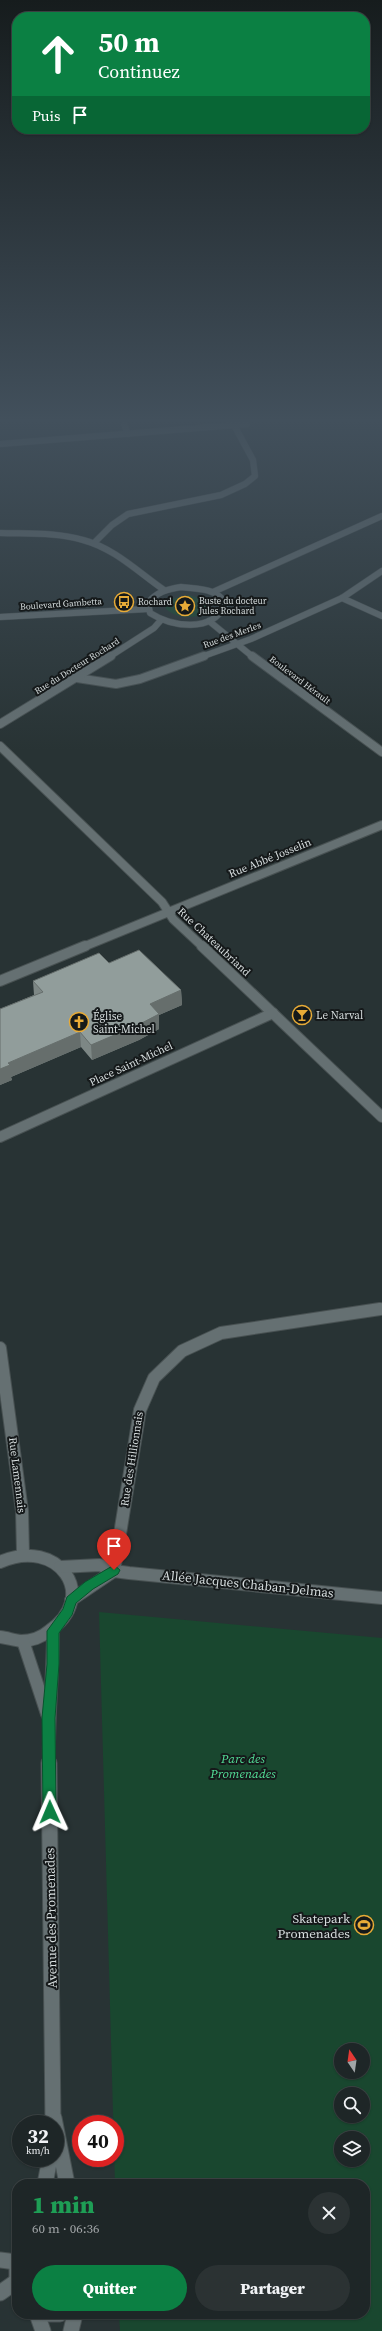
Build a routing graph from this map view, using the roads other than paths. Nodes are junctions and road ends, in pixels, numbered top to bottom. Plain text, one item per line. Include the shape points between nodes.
1 (0, 533) edge
2 (104, 533) edge
3 (345, 533) edge
4 (94, 543) junction
5 (382, 571) edge
6 (164, 590) junction
7 (213, 592) junction
8 (342, 598) junction
9 (148, 609) junction
10 (382, 616) edge
11 (0, 617) edge
12 (161, 620) junction
13 (209, 621) junction
14 (237, 645) junction
15 (77, 678) junction
16 (0, 724) edge
17 (0, 746) edge
18 (382, 752) edge
19 (382, 825) edge
20 (168, 913) junction
21 (0, 981) edge
22 (273, 1013) junction
23 (382, 1117) edge
24 (0, 1137) edge
25 (382, 1308) edge
26 (0, 1348) edge
27 (22, 1554) junction
28 (0, 1562) edge
29 (60, 1567) junction
30 (114, 1570) junction
31 (382, 1598) edge
32 (72, 1600) junction
33 (53, 1631) junction
34 (0, 1637) edge
35 (23, 1641) junction
36 (48, 1718) junction
37 (54, 2115) edge
38 (48, 2167) edge
39 (63, 2167) edge
40 (46, 2179) edge
41 (66, 2179) edge
42 (12, 2285) edge
43 (0, 2293) edge
44 (39, 2319) edge
45 (74, 2319) edge
46 (43, 2331) edge
47 (71, 2331) edge

1 - 4 street via 68,537
2 - 4 street
3 - 7 street
4 - 6 street via 124,560
5 - 8 street, Rue des Merles
6 - 7 street via 189,587
6 - 9 street via 151,598
7 - 13 street via 224,602 225,607 217,617
8 - 10 street
8 - 14 street, Rue des Merles
9 - 11 street, Boulevard Gambetta
9 - 12 street
12 - 13 street via 185,624
12 - 15 street, Rue du Docteur Rochard via 154,628
13 - 14 street, Boulevard Hérault
14 - 15 street, Rue des Merles via 128,682 116,684
14 - 18 street, Boulevard Hérault
15 - 16 street, Rue du Docteur Rochard
17 - 20 street, Rue Chateaubriand via 162,902
19 - 20 street, Rue Abbé Josselin
20 - 21 street
20 - 22 street, Rue Chateaubriand
22 - 23 street, Rue Chateaubriand
22 - 24 street, Place Saint-Michel
25 - 30 street, Rue des Hillionnais via 221,1333 182,1351 154,1378 140,1410
26 - 27 street, Rue Lamennais via 22,1510
27 - 28 street
27 - 29 street via 43,1557
29 - 30 street, Allée Jacques Chaban-Delmas via 100,1565
29 - 32 street via 68,1576
30 - 31 street, Allée Jacques Chaban-Delmas
30 - 32 street
32 - 33 street via 68,1612
33 - 35 street via 34,1640
33 - 36 street, Avenue des Promenades
34 - 35 street via 11,1641
35 - 36 street, Avenue des Promenades
36 - 37 street, Avenue des Promenades
38 - 40 street
39 - 41 street, Avenue des Promenades
42 - 43 street
44 - 46 street
45 - 47 street

